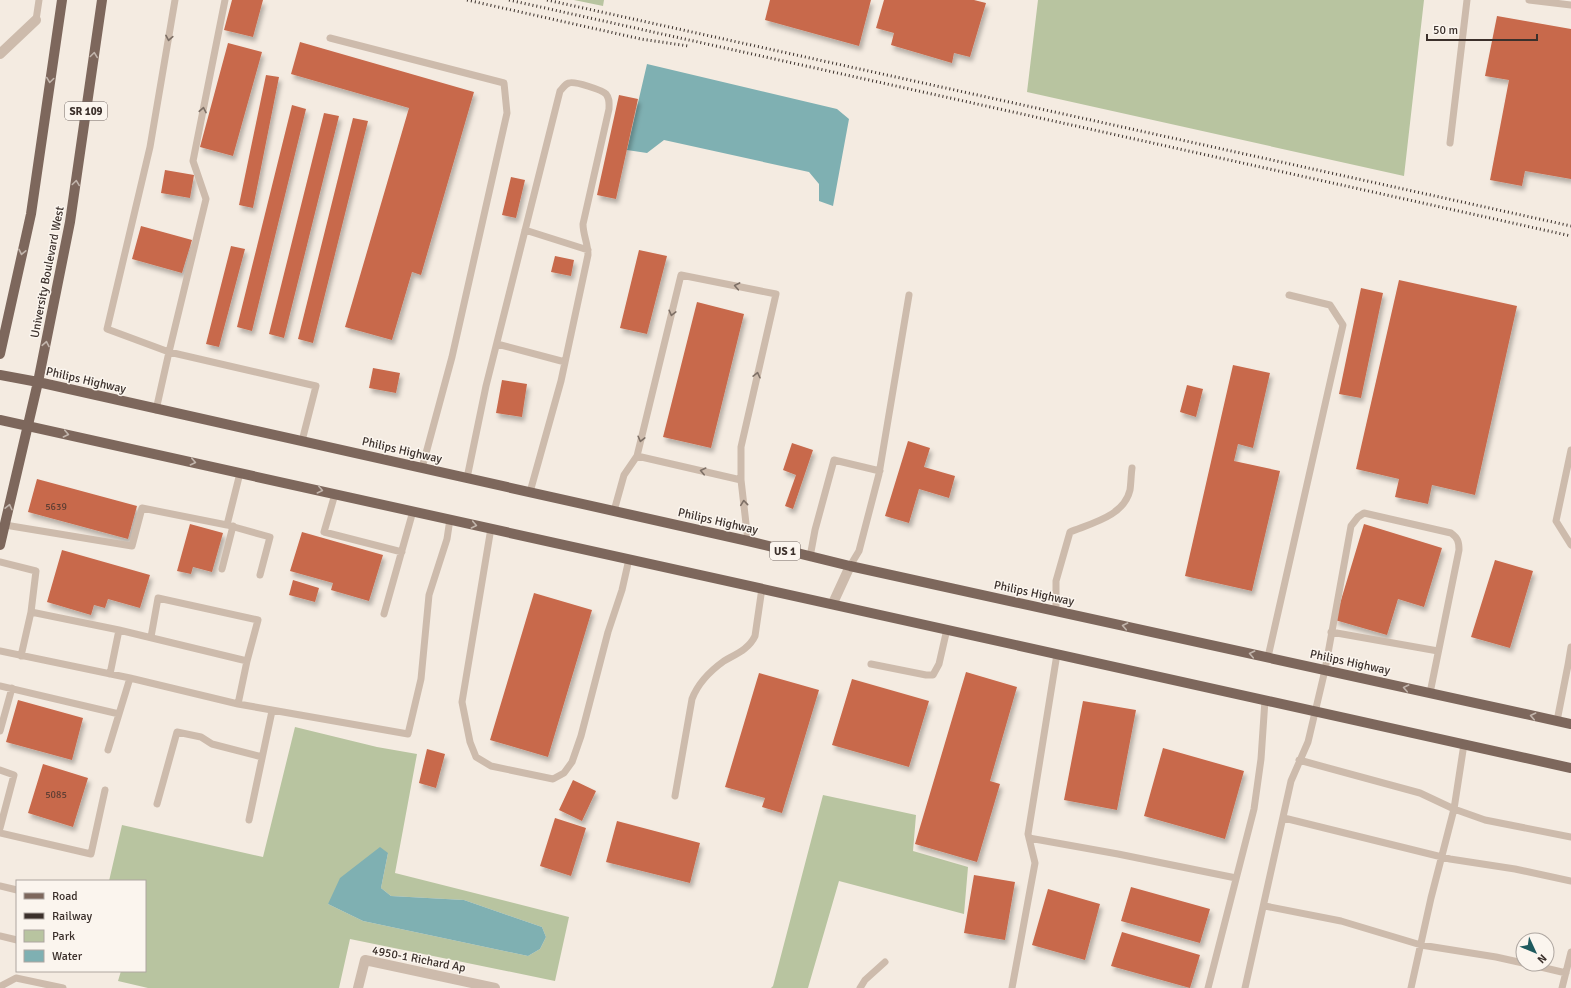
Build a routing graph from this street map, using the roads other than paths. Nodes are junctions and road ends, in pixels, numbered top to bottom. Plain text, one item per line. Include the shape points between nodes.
1 (39, 0) edge
2 (62, 0) edge
3 (102, 0) edge
4 (175, 0) edge
5 (225, 0) edge
6 (1467, 0) edge
7 (1529, 0) edge
8 (1571, 5) edge
9 (36, 20) joint
10 (330, 38) dead end
11 (0, 54) edge
12 (1450, 143) dead end
13 (525, 230) junction
14 (588, 250) junction
15 (909, 295) dead end
16 (1289, 295) dead end
17 (497, 344) junction
18 (169, 352) junction
19 (0, 354) edge
20 (565, 362) junction
21 (0, 375) edge
22 (38, 382) junction
23 (156, 410) junction
24 (0, 420) edge
25 (28, 426) junction
26 (302, 441) junction
27 (1571, 450) edge
28 (637, 456) junction
29 (422, 468) junction
30 (1132, 468) dead end
31 (880, 471) junction
32 (240, 473) junction
33 (467, 478) junction
34 (741, 480) junction
35 (530, 492) junction
36 (335, 494) junction
37 (413, 511) junction
38 (614, 511) junction
39 (450, 520) junction
40 (5, 526) junction
41 (230, 526) junction
42 (491, 528) junction
43 (748, 541) junction
44 (0, 545) edge
45 (1571, 545) edge
46 (402, 552) junction
47 (810, 557) junction
48 (629, 559) junction
49 (0, 562) edge
50 (850, 566) junction
51 (222, 569) dead end
52 (260, 575) dead end
53 (762, 588) junction
54 (833, 603) junction
55 (1056, 611) junction
56 (31, 612) junction
57 (384, 614) dead end
58 (947, 629) junction
59 (118, 630) junction
60 (1331, 632) junction
61 (150, 638) junction
62 (1571, 647) edge
63 (0, 651) edge
64 (1438, 651) junction
65 (1057, 654) junction
66 (21, 656) junction
67 (1268, 658) junction
68 (247, 661) junction
69 (871, 664) dead end
70 (1570, 665) edge
71 (1325, 670) junction
72 (110, 674) junction
73 (130, 678) junction
74 (0, 686) edge
75 (12, 688) junction
76 (1430, 693) junction
77 (1265, 700) junction
78 (238, 704) junction
79 (272, 711) junction
80 (1315, 711) junction
81 (119, 714) junction
82 (1557, 721) junction
83 (1571, 724) edge
84 (0, 732) edge
85 (1464, 744) junction
86 (108, 750) dead end
87 (262, 757) junction
88 (1299, 760) junction
89 (1571, 768) edge
90 (0, 770) edge
91 (105, 790) dead end
92 (676, 796) dead end
93 (157, 804) dead end
94 (1454, 809) junction
95 (1284, 818) junction
96 (249, 820) dead end
97 (0, 828) edge
98 (0, 833) edge
99 (1571, 837) edge
100 (1029, 838) junction
101 (1442, 856) junction
102 (1236, 878) junction
103 (1571, 881) edge
104 (0, 886) edge
105 (16, 890) edge
106 (1265, 906) junction
107 (0, 936) edge
108 (16, 940) edge
109 (1421, 945) junction
110 (1571, 952) edge
111 (1515, 961) edge
112 (885, 962) dead end
113 (1555, 970) edge
114 (1566, 973) junction
115 (0, 986) edge
116 (63, 988) edge
117 (358, 988) edge
118 (495, 988) edge
119 (860, 988) edge
120 (1012, 988) edge
121 (1208, 988) edge
122 (1245, 988) edge
123 (1411, 988) edge
124 (1562, 988) edge

1 - 9 lane
2 -> 19 main road via 30,214
22 -> 3 main road, University Boulevard West / SR 109 via 70,222
4 -> 18 lane via 152,138 107,330
18 -> 5 lane via 206,199 193,161
6 - 12 lane
7 - 8 lane
9 - 11 street
10 - 29 lane via 504,83 507,113 452,357
13 - 14 lane
13 - 14 lane via 560,91 574,82 600,90 609,100 583,224
13 - 17 lane
14 - 20 lane
15 - 31 lane
16 - 67 lane via 1330,305 1344,325
17 - 20 lane
17 - 33 lane
18 - 23 lane
18 - 26 lane via 316,386
20 - 35 lane
21 - 22 main road, Philips Highway / US 1
22 - 23 main road, Philips Highway / US 1
22 - 25 main road, University Boulevard West / SR 109
23 - 26 main road, Philips Highway / US 1
24 - 25 main road
25 -> 32 main road
40 -> 25 main road, University Boulevard West / SR 109
26 - 29 main road, Philips Highway / US 1
27 - 45 lane via 1556,521
34 -> 28 lane
34 -> 28 lane via 741,447 776,294 682,275
28 - 38 lane via 624,475
29 - 33 main road, Philips Highway / US 1
30 - 55 lane via 1130,492 1121,509 1070,532 1056,581
31 - 47 lane via 834,460
31 - 50 lane via 859,551
32 -> 36 main road
32 - 41 lane
33 - 35 main road, Philips Highway / US 1
43 -> 34 lane
35 - 38 main road, Philips Highway / US 1
36 - 37 main road
36 - 46 lane via 324,532
37 - 39 main road
37 - 46 lane
38 - 43 main road, Philips Highway / US 1
39 -> 42 main road
39 - 79 lane via 447,539 429,595 422,679 408,734
40 - 41 lane via 132,546 142,508
40 - 44 main road, University Boulevard West / SR 109
41 - 51 lane
41 - 52 lane via 270,537
42 - 48 main road
42 - 48 lane via 462,702 470,742 476,757 494,767 553,779 568,769 581,736
43 - 47 main road, Philips Highway / US 1
46 - 57 lane
47 - 50 main road, Philips Highway / US 1
48 - 53 main road
49 - 56 lane via 36,571
50 - 54 street
50 - 55 main road, Philips Highway / US 1
53 - 54 main road
53 - 92 lane via 753,641 723,662 695,690
54 - 58 main road
67 -> 55 main road, Philips Highway / US 1
56 - 59 lane
56 - 66 lane
58 - 65 main road
58 - 69 lane via 939,664 932,675
59 - 61 lane
59 - 72 lane
60 - 64 lane
60 - 64 lane via 1350,526 1358,517 1369,514 1451,533 1457,538 1459,550
60 - 71 lane
61 - 68 lane
61 - 68 lane via 158,598 258,620
62 - 70 lane
63 - 66 lane
64 - 76 lane
65 - 77 main road
65 - 100 lane
66 - 72 lane
67 - 71 main road, Philips Highway / US 1
68 - 78 lane
70 - 82 lane
76 -> 71 main road, Philips Highway / US 1
71 - 80 lane
72 - 73 lane
73 - 78 lane
73 - 81 lane
74 - 75 lane
75 - 81 lane
75 - 84 lane
82 -> 76 main road, Philips Highway / US 1
77 - 80 main road
77 - 102 lane via 1254,809
78 - 79 lane
79 - 87 lane
80 - 85 main road
80 - 88 lane via 1308,742
81 - 86 lane
82 - 83 main road, Philips Highway / US 1
85 - 89 main road
85 - 94 lane
87 - 93 lane via 212,744 202,737 177,732
87 - 96 lane
88 - 94 lane via 1420,793
88 - 95 lane via 1291,781
90 - 97 lane via 14,775
91 - 98 lane via 91,854
94 - 99 lane via 1485,820
94 - 101 lane
95 - 101 lane
95 - 106 lane
100 - 102 lane
100 - 120 lane via 1036,863
101 - 103 lane
101 - 109 lane
102 - 121 lane
104 - 105 lane
106 - 109 lane via 1341,921
106 - 122 lane
107 - 108 lane
109 - 111 lane
109 - 123 lane
110 - 114 lane
112 - 119 lane
113 - 114 lane
114 - 124 lane
115 - 116 lane via 16,978
117 - 118 street, 4950-1 Richard Ap via 365,960

